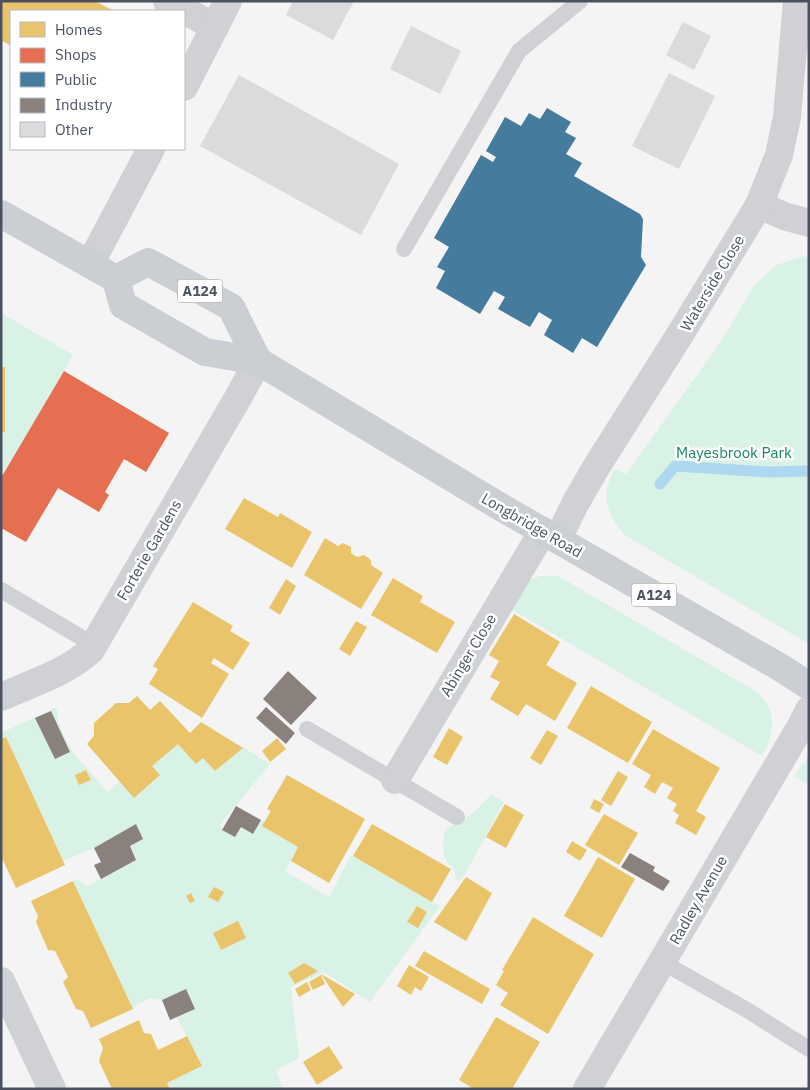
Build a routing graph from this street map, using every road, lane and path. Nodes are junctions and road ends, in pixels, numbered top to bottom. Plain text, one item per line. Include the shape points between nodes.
1 (167, 1) edge
2 (228, 1) edge
3 (580, 1) edge
4 (797, 1) edge
5 (184, 10) edge
6 (185, 11) edge
7 (215, 27) junction
8 (185, 84) edge
9 (150, 150) edge
10 (759, 205) junction
11 (1, 214) edge
12 (809, 223) edge
13 (404, 249) dead end
14 (90, 264) junction
15 (116, 279) junction
16 (258, 361) junction
17 (550, 535) junction
18 (1, 590) edge
19 (94, 645) junction
20 (809, 686) edge
21 (1, 697) edge
22 (809, 710) edge
23 (307, 729) dead end
24 (395, 780) junction
25 (457, 817) dead end
26 (662, 962) junction
27 (1, 981) edge
28 (809, 1049) edge
29 (52, 1089) edge
30 (586, 1089) edge

1 - 5 street
2 - 7 street
3 - 13 lane via 519,50
4 - 10 street, Waterside Close via 788,117 779,155
6 - 7 street
7 - 8 street
9 - 14 street
10 - 12 street
10 - 17 street, Waterside Close via 575,504
11 - 14 main road
14 - 15 main road
15 - 16 main road, Longbridge Road / A124 via 123,304 205,352
15 - 16 main road, A124 via 148,262 231,308
16 - 17 main road, Longbridge Road / A124
16 - 19 street, Forterie Gardens
17 - 20 main road, Longbridge Road / A124
17 - 24 street, Abinger Close
18 - 19 lane
19 - 21 street, Forterie Gardens via 82,659
22 - 26 street, Radley Avenue
23 - 24 lane
24 - 25 lane
26 - 28 lane
26 - 30 street, Radley Avenue
27 - 29 street

